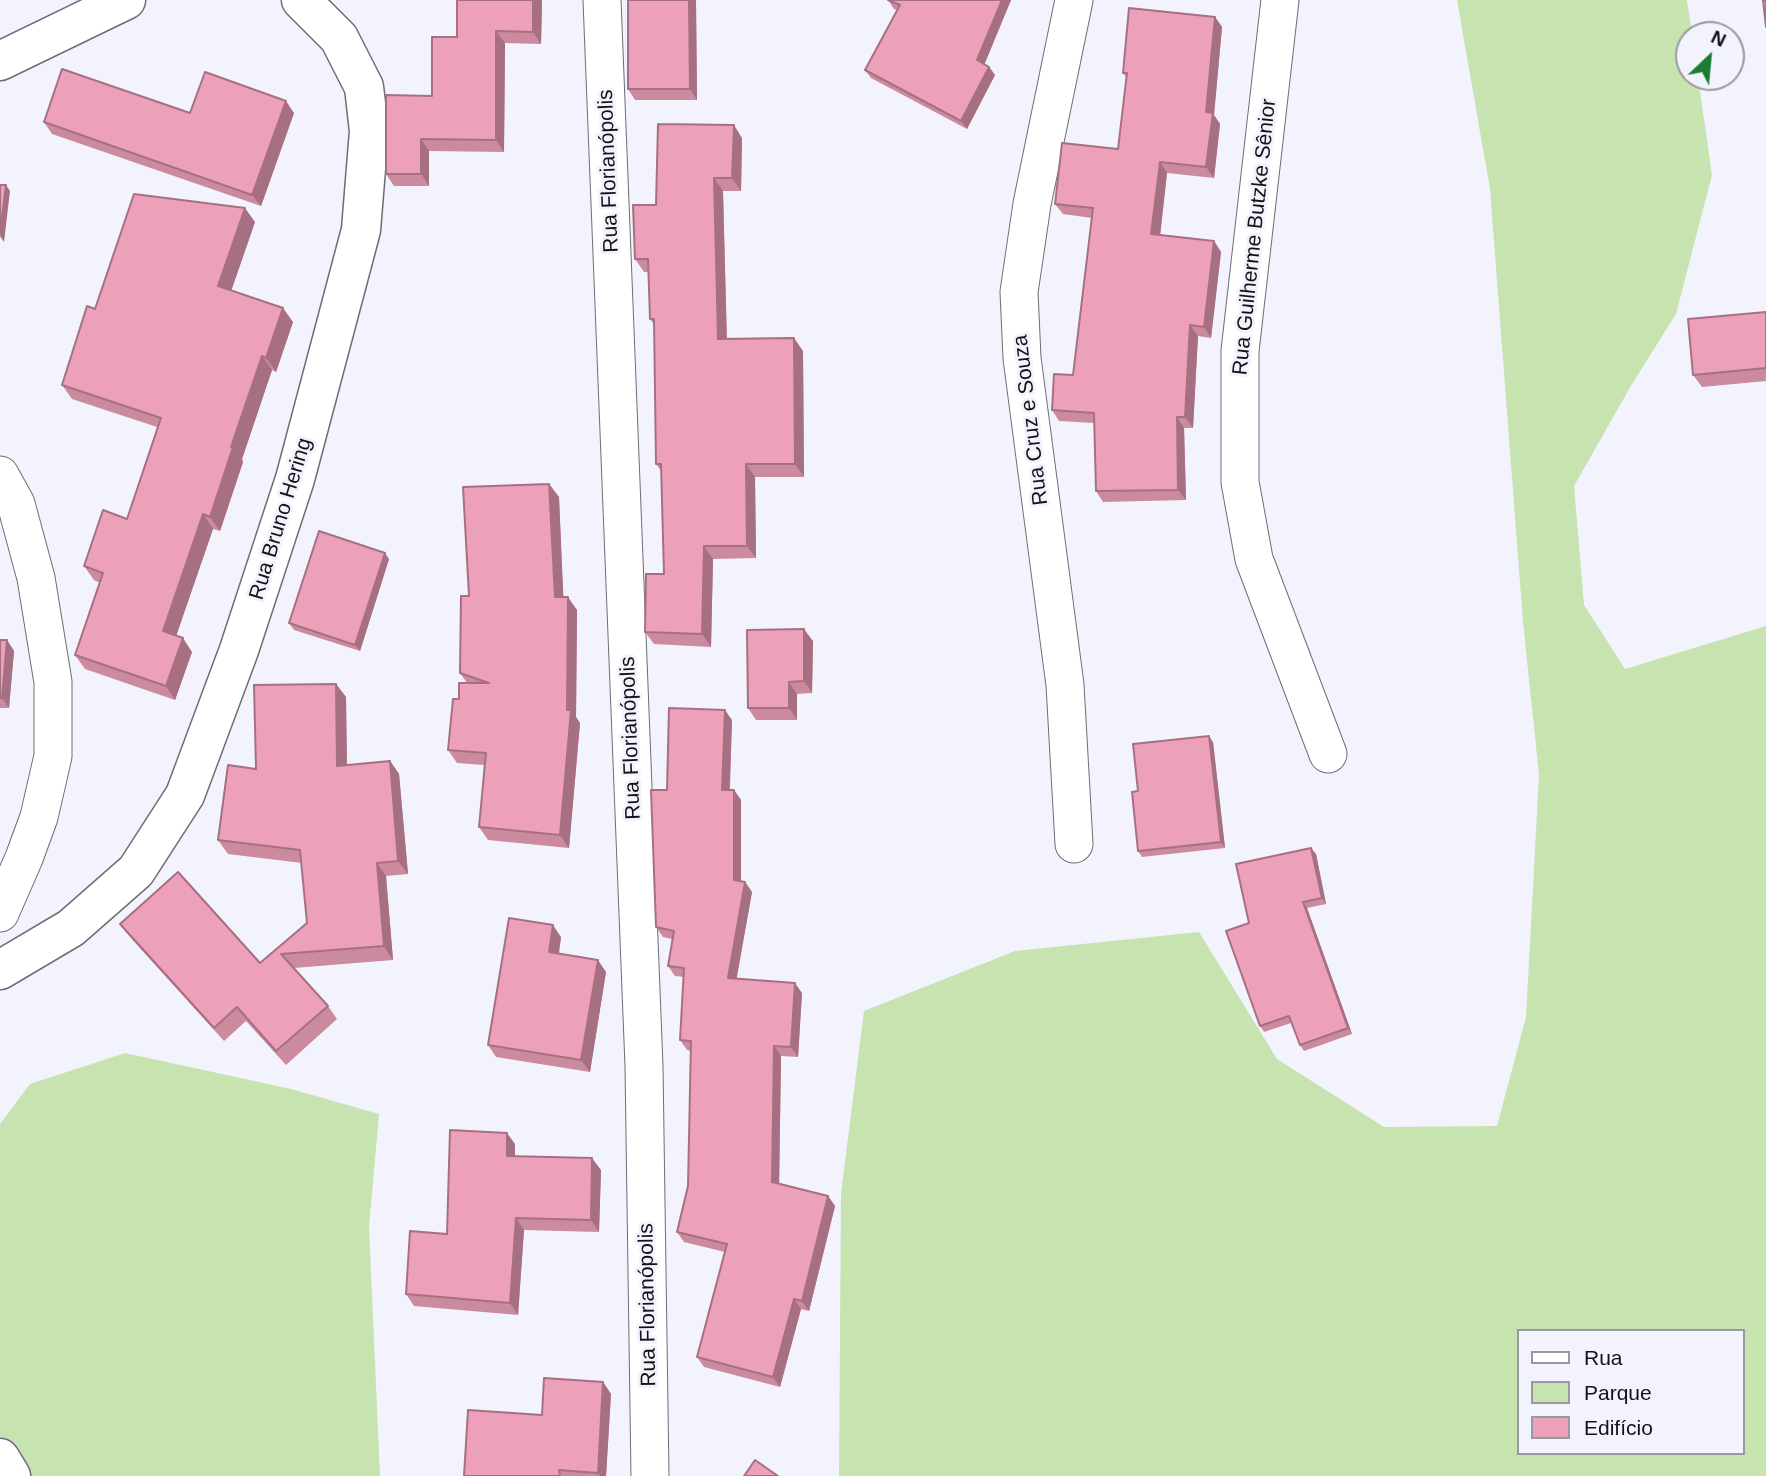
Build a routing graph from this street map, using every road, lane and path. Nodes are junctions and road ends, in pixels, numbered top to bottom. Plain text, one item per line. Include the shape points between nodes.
1 (127, 0) edge
2 (302, 0) edge
3 (602, 0) edge
4 (1074, 0) edge
5 (1280, 0) edge
6 (0, 61) edge
7 (0, 475) edge
8 (1328, 754) dead end
9 (1074, 844) dead end
10 (0, 913) edge
11 (0, 970) edge
12 (0, 1458) edge
13 (11, 1476) edge
14 (650, 1476) edge

1 - 6 street
2 - 11 street, Rua Bruno Hering via 339,38 358,75 364,87 369,131 362,230 295,479 185,795 136,871 71,928
3 - 14 street, Rua Florianópolis via 644,1066
4 - 9 street, Rua Cruz e Souza via 1032,204 1019,292 1022,358 1065,685
5 - 8 street, Rua Guilherme Butzke Sênior via 1240,351 1240,482 1254,559
7 - 10 street via 16,504 36,578 53,695 52,756 39,817
12 - 13 street

